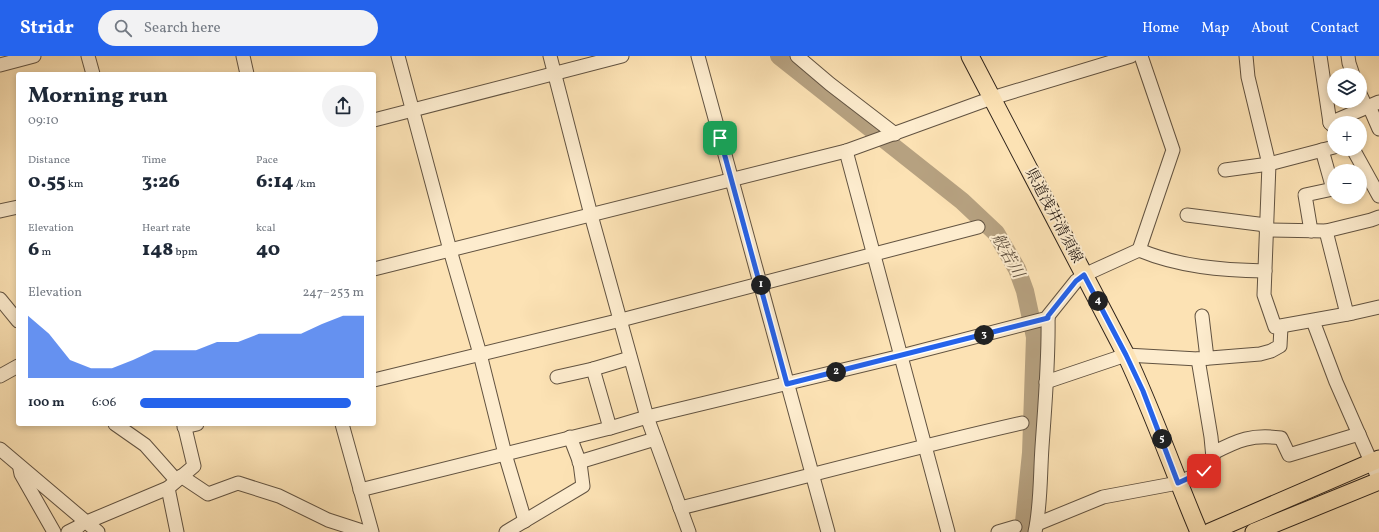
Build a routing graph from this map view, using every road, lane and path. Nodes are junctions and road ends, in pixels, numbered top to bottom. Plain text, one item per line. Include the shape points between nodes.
1 (34, 56) edge
2 (88, 56) edge
3 (243, 56) edge
4 (398, 56) edge
5 (550, 56) edge
6 (622, 56) edge
7 (698, 56) edge
8 (797, 56) edge
9 (970, 56) edge
10 (1131, 56) edge
11 (1141, 56) edge
12 (1246, 56) edge
13 (1320, 56) edge
14 (1348, 56) edge
15 (0, 65) edge
16 (1351, 68) edge
17 (92, 72) edge
18 (247, 72) edge
19 (555, 73) junction
20 (992, 98) junction
21 (1371, 105) edge
22 (412, 110) junction
23 (1330, 116) edge
24 (1350, 116) edge
25 (376, 119) edge
26 (1379, 129) edge
27 (895, 134) junction
28 (1327, 148) edge
29 (846, 151) junction
30 (1329, 156) edge
31 (1357, 156) edge
32 (1269, 164) junction
33 (1225, 170) dead end
34 (732, 179) junction
35 (1379, 196) edge
36 (16, 207) edge
37 (0, 211) edge
38 (591, 215) junction
39 (1187, 215) dead end
40 (1379, 217) edge
41 (978, 227) dead end
42 (1266, 228) junction
43 (1311, 231) junction
44 (1326, 231) junction
45 (450, 250) junction
46 (1139, 250) junction
47 (874, 254) junction
48 (376, 268) edge
49 (1265, 271) junction
50 (1084, 275) junction
51 (760, 284) junction
52 (0, 299) edge
53 (1379, 308) edge
54 (1346, 314) junction
55 (1202, 316) dead end
56 (1048, 318) junction
57 (16, 319) edge
58 (621, 320) junction
59 (1313, 320) junction
60 (1281, 327) junction
61 (480, 354) junction
62 (1126, 355) junction
63 (901, 356) junction
64 (630, 358) junction
65 (1202, 359) junction
66 (16, 367) edge
67 (593, 369) junction
68 (0, 376) edge
69 (557, 377) dead end
70 (376, 380) edge
71 (1046, 382) junction
72 (787, 384) junction
73 (647, 417) junction
74 (1022, 423) dead end
75 (118, 426) edge
76 (188, 426) edge
77 (343, 426) edge
78 (610, 428) junction
79 (1359, 434) junction
80 (570, 437) junction
81 (655, 439) junction
82 (924, 446) junction
83 (1, 450) edge
84 (1213, 453) junction
85 (505, 454) junction
86 (1375, 461) edge
87 (579, 462) junction
88 (19, 465) junction
89 (812, 476) junction
90 (175, 481) junction
91 (1379, 481) edge
92 (1178, 483) junction
93 (360, 490) junction
94 (680, 508) junction
95 (86, 521) junction
96 (525, 522) junction
97 (1015, 527) dead end
98 (1036, 528) edge
99 (54, 532) edge
100 (68, 532) edge
101 (98, 532) edge
102 (177, 532) edge
103 (365, 532) edge
104 (372, 532) edge
105 (506, 532) edge
106 (689, 532) edge
107 (828, 532) edge
108 (948, 532) edge
109 (998, 532) edge
110 (1199, 532) edge
111 (1210, 532) edge
112 (1254, 532) edge

1 - 15 street
2 - 17 street
3 - 18 street
4 - 22 street
5 - 19 street
6 - 19 street
7 - 34 street
8 - 27 street
9 - 20 main road, 県道浅井清須線
10 - 20 street
11 - 46 street via 1173,150
12 - 32 street via 1248,77
13 - 23 street
14 - 16 street
19 - 22 street
19 - 38 street
20 - 27 street
20 - 50 main road, 県道浅井清須線
21 - 24 street
21 - 26 street
22 - 25 street
22 - 45 street
27 - 29 street
28 - 32 street
29 - 34 street
29 - 47 street
30 - 43 street via 1333,189 1305,195
31 - 35 street
32 - 33 street
32 - 42 street
34 - 38 street
34 - 51 street
36 - 37 street
38 - 45 street
38 - 58 street
39 - 42 street
40 - 44 street
41 - 47 street
42 - 43 street
42 - 49 street
43 - 44 street
44 - 54 street
45 - 48 street
45 - 61 street
46 - 49 street via 1193,266
46 - 50 street
47 - 51 street
47 - 63 street
49 - 60 street via 1264,295 1275,328
50 - 56 street via 1076,281
50 - 62 main road, 県道浅井清須線
51 - 58 street
51 - 72 street
52 - 57 street
53 - 54 street
54 - 59 street
55 - 65 street
56 - 63 street
56 - 71 street
58 - 61 street
58 - 64 street
59 - 60 street
59 - 79 street
60 - 65 street via 1280,346 1271,351
61 - 70 street
61 - 85 street
62 - 65 street
62 - 71 street
62 - 92 main road, 県道浅井清須線 via 1143,391
63 - 72 street
63 - 82 street
64 - 67 street
64 - 73 street
65 - 84 street
66 - 68 street
67 - 69 street
67 - 78 street
71 - 98 street
72 - 73 street
72 - 89 street
73 - 78 street
73 - 81 street
74 - 82 street
75 - 90 street via 145,446
76 - 90 street via 194,466
77 - 93 street
78 - 80 street
79 - 84 street via 1289,456 1281,438 1266,436 1248,437
79 - 86 street
80 - 85 street
80 - 87 street
81 - 87 street
81 - 94 street
82 - 89 street
82 - 108 street
83 - 88 street
84 - 92 street via 1213,458 1204,471
85 - 93 street
85 - 96 street
86 - 91 street
86 - 111 main road
87 - 96 street via 584,486
88 - 95 street
88 - 99 street via 21,474
89 - 94 street
89 - 107 street
90 - 95 street
90 - 102 street
90 - 103 street via 208,494 238,483 278,496 328,520
91 - 112 main road
92 - 98 street via 1103,497
92 - 110 main road, 県道浅井清須線
93 - 104 street
94 - 106 street
95 - 100 street
95 - 101 street
96 - 105 street
97 - 109 street

